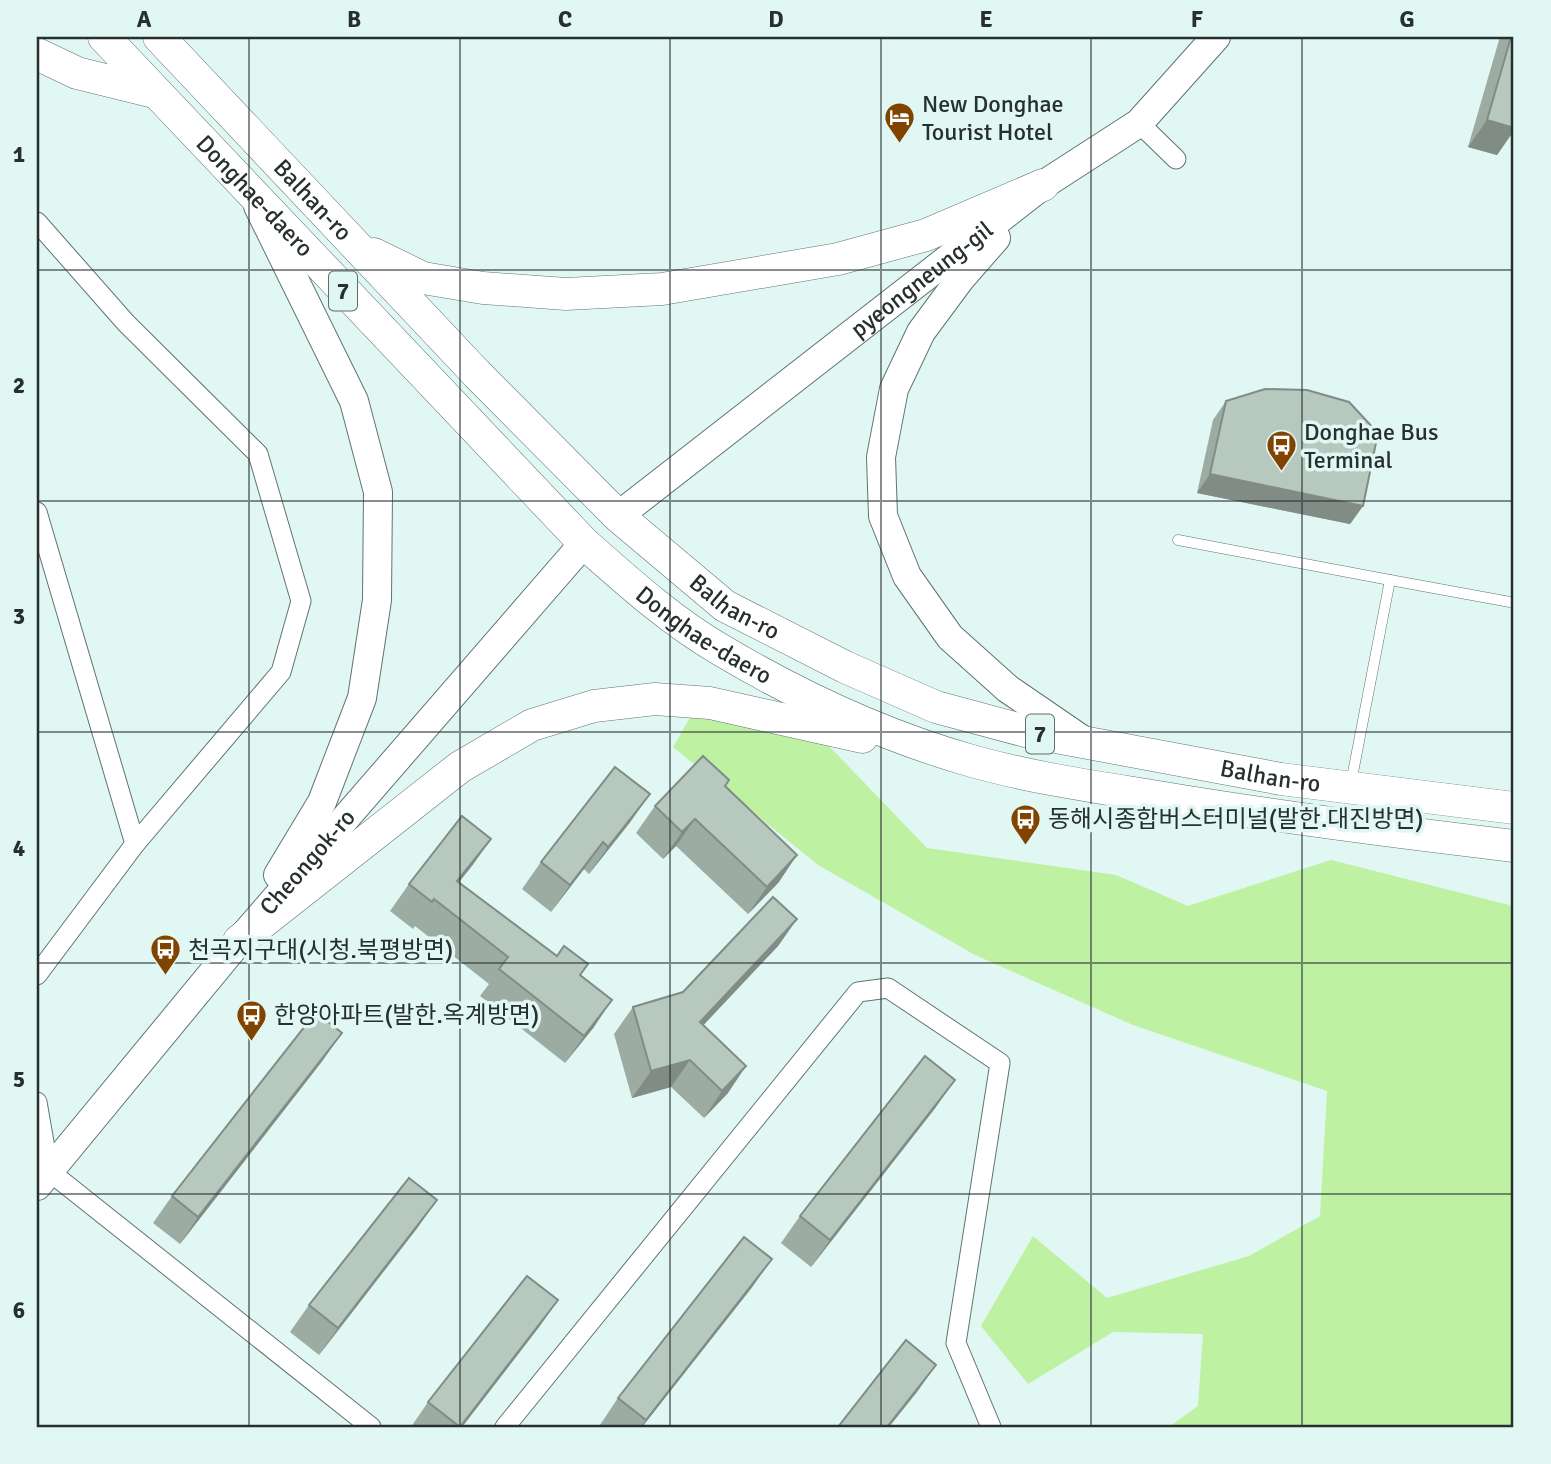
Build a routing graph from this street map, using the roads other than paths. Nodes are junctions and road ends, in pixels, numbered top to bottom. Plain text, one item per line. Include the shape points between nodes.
1 (104, 37) edge
2 (159, 37) edge
3 (1216, 37) edge
4 (37, 54) edge
5 (154, 92) junction
6 (1139, 123) junction
7 (1176, 159) dead end
8 (1043, 185) junction
9 (254, 197) junction
10 (37, 222) edge
11 (356, 245) junction
12 (37, 512) edge
13 (618, 516) junction
14 (1178, 540) dead end
15 (584, 543) junction
16 (1390, 580) junction
17 (1510, 602) dead end
18 (1086, 743) junction
19 (972, 761) junction
20 (1351, 787) junction
21 (1514, 808) edge
22 (135, 844) junction
23 (1514, 846) edge
24 (239, 941) junction
25 (37, 975) edge
26 (37, 1102) edge
27 (43, 1178) edge
28 (371, 1427) edge
29 (505, 1427) edge
30 (991, 1427) edge

1 - 5 main road, Donghae-daero / 7
2 - 11 main road, Balhan-ro / 7
3 - 6 street, pyeongneung-gil
4 - 5 main road via 77,73
5 - 9 main road, Donghae-daero / 7
6 - 7 street
6 - 8 street, pyeongneung-gil
8 - 11 main road via 926,235 838,259 662,289 566,294 483,288 423,278
8 - 13 street, pyeongneung-gil
8 - 18 street via 961,278 921,332 894,389 881,457 883,516 907,576 950,637 1008,689
9 - 15 main road, Donghae-daero / 7
9 - 24 street via 354,401 378,492 377,600 362,698 322,802
10 - 22 street via 126,323 258,454 301,601 281,672
11 - 13 main road, Balhan-ro / 7
12 - 22 street
13 - 15 main road
13 - 18 main road, Balhan-ro / 7 via 724,606 845,667 936,707
14 - 16 lane
15 - 19 main road, Donghae-daero / 7 via 648,599 719,649 797,692 875,727
15 - 24 street, Cheongok-ro
16 - 17 lane
16 - 20 lane
18 - 20 main road, Balhan-ro / 7 via 1281,779
19 - 23 main road, Donghae-daero / 7 via 1077,784 1248,812
19 - 24 main road via 710,703 655,699 594,706 532,725 460,767
20 - 21 main road, Balhan-ro / 7
22 - 25 street
24 - 27 street, Cheongok-ro
26 - 27 street
27 - 28 street
29 - 30 street via 858,992 888,988 1000,1063 956,1343

